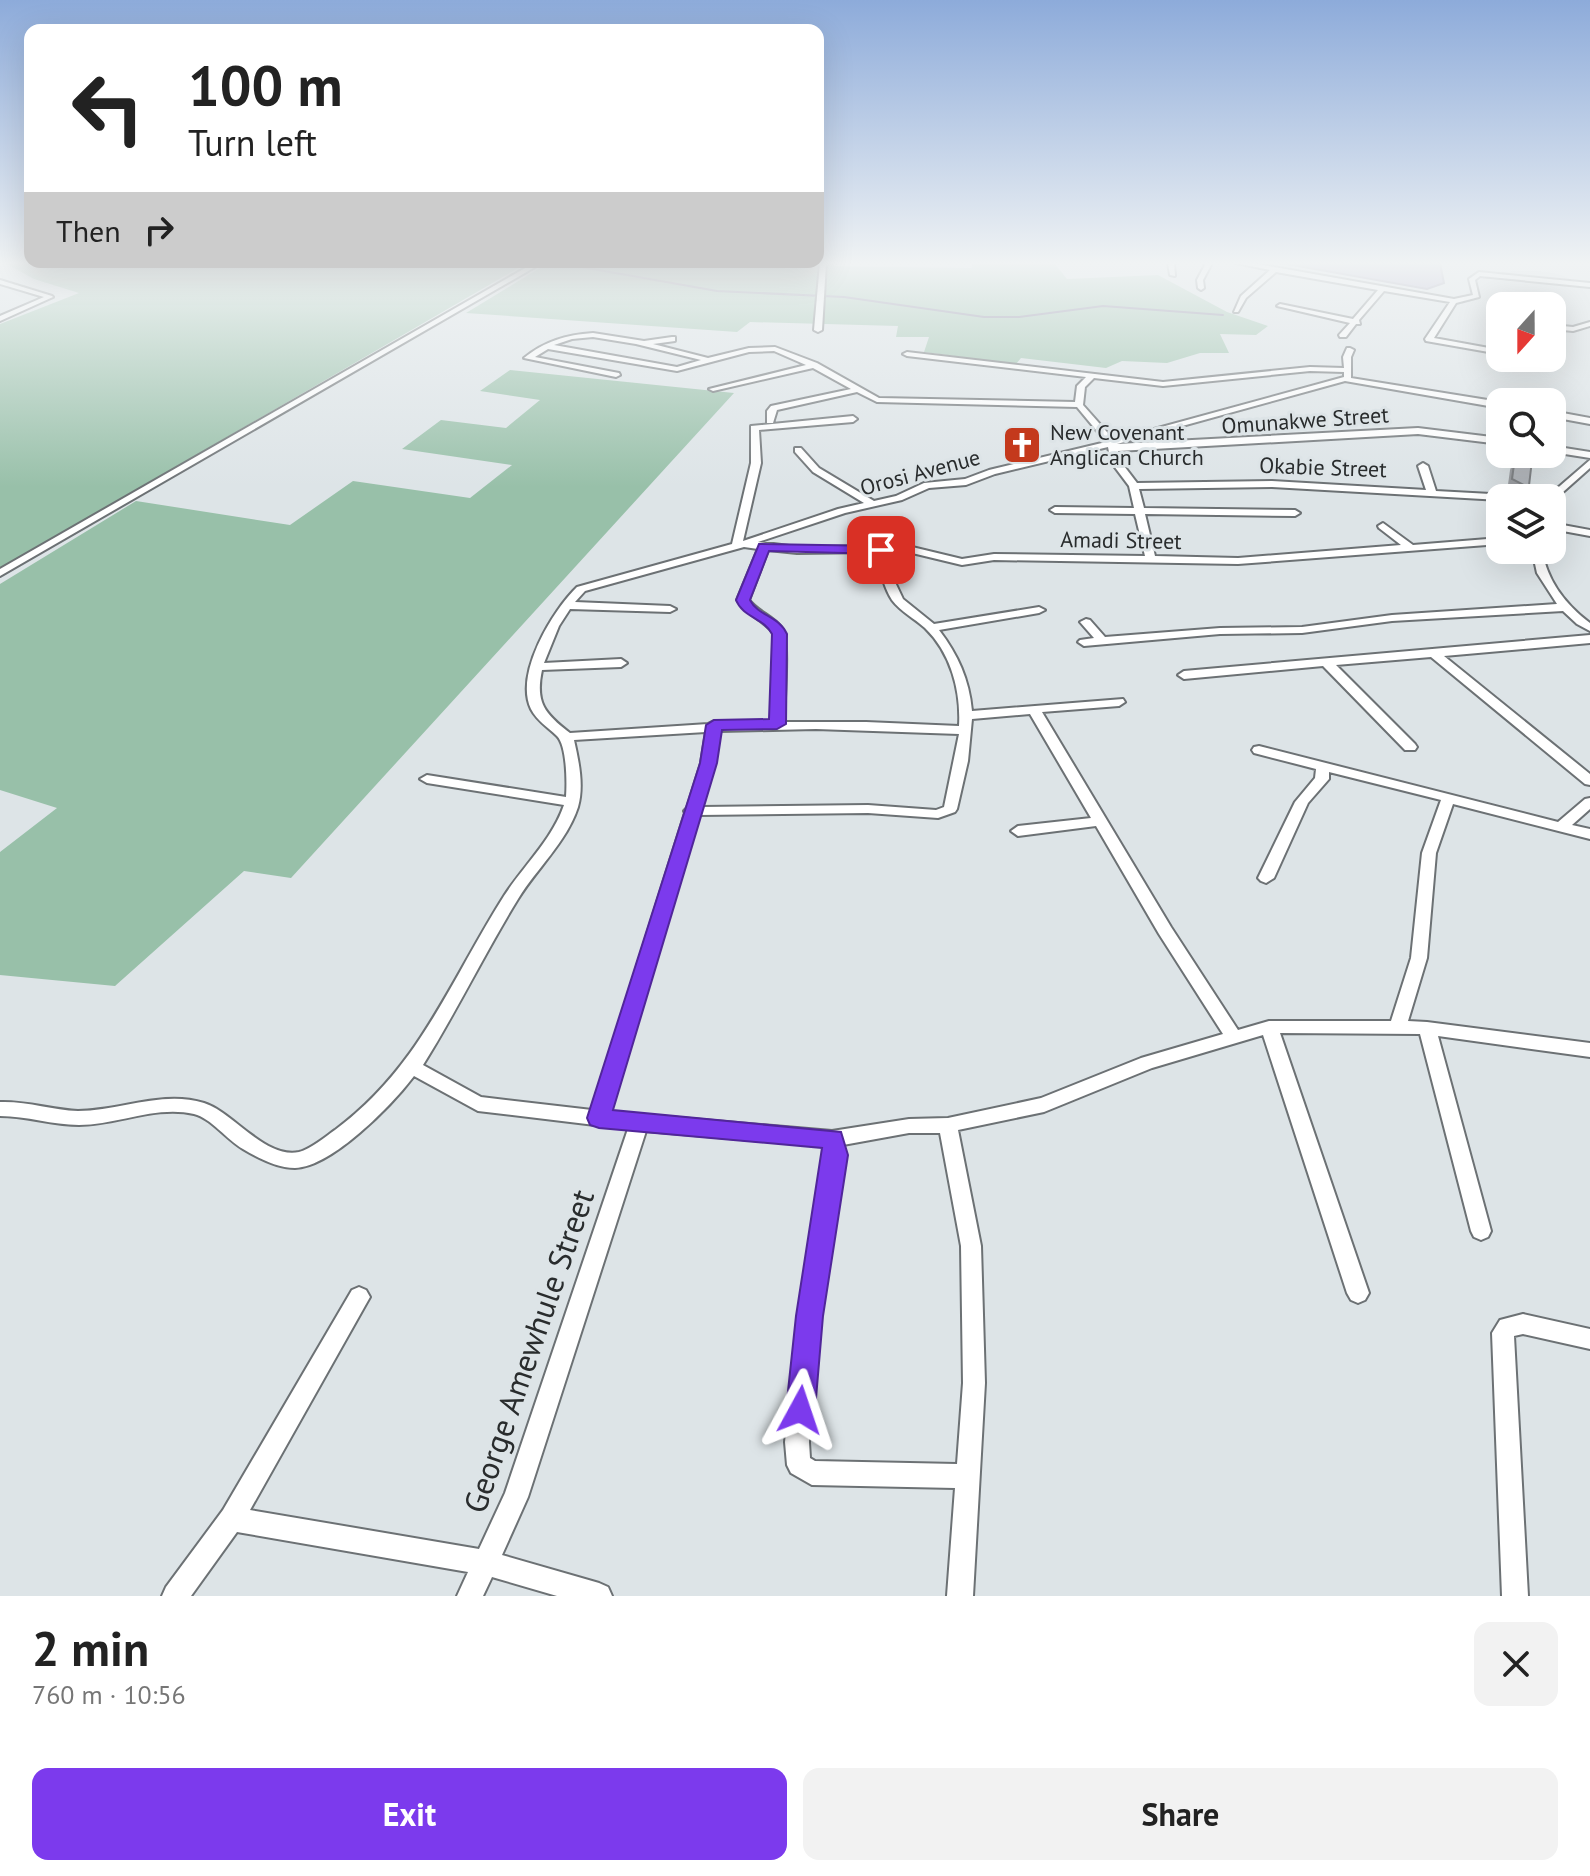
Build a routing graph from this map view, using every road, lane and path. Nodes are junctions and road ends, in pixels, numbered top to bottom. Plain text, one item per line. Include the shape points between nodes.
1 (410, 337) edge
2 (562, 337) edge
3 (585, 337) edge
4 (1430, 337) edge
5 (672, 339) dead end
6 (647, 342) junction
7 (546, 346) junction
8 (1486, 349) edge
9 (1350, 350) dead end
10 (907, 354) dead end
11 (606, 355) junction
12 (710, 360) junction
13 (577, 365) junction
14 (814, 365) junction
15 (1348, 374) junction
16 (616, 375) dead end
17 (1092, 376) junction
18 (713, 389) dead end
19 (856, 390) junction
20 (1486, 402) edge
21 (1079, 405) junction
22 (1566, 417) edge
23 (853, 419) dead end
24 (770, 421) dead end
25 (1590, 421) edge
26 (1305, 436) junction
27 (1486, 439) edge
28 (1112, 446) junction
29 (1320, 449) dead end
30 (798, 450) dead end
31 (1566, 451) edge
32 (1590, 455) edge
33 (1590, 463) edge
34 (1423, 466) dead end
35 (1566, 485) edge
36 (1134, 486) junction
37 (1431, 491) junction
38 (1486, 496) edge
39 (872, 504) junction
40 (1055, 510) dead end
41 (1140, 510) junction
42 (1295, 513) dead end
43 (1383, 526) dead end
44 (1566, 529) edge
45 (1590, 533) edge
46 (1486, 542) edge
47 (740, 544) junction
48 (764, 547) junction
49 (1412, 549) junction
50 (881, 550) junction
51 (1151, 561) junction
52 (1540, 564) edge
53 (0, 573) edge
54 (565, 605) junction
55 (1567, 607) junction
56 (670, 609) dead end
57 (1039, 610) dead end
58 (1086, 622) dead end
59 (931, 628) junction
60 (1590, 628) edge
61 (1590, 639) edge
62 (1102, 640) junction
63 (1084, 642) dead end
64 (1435, 654) junction
65 (1326, 662) junction
66 (621, 663) dead end
67 (536, 667) junction
68 (1184, 675) dead end
69 (1119, 702) dead end
70 (1034, 709) junction
71 (968, 722) junction
72 (777, 724) junction
73 (714, 725) junction
74 (567, 737) junction
75 (1410, 747) dead end
76 (1259, 750) dead end
77 (1323, 767) junction
78 (427, 779) dead end
79 (1590, 781) edge
80 (1448, 799) junction
81 (572, 802) junction
82 (1590, 802) edge
83 (691, 811) junction
84 (1102, 821) junction
85 (1562, 826) junction
86 (1018, 831) dead end
87 (1590, 834) edge
88 (1266, 878) dead end
89 (1269, 1027) junction
90 (1398, 1027) junction
91 (1427, 1028) junction
92 (1234, 1037) junction
93 (1590, 1050) edge
94 (412, 1067) junction
95 (0, 1109) edge
96 (599, 1118) junction
97 (639, 1123) junction
98 (948, 1125) junction
99 (832, 1139) junction
100 (1481, 1231) dead end
101 (1358, 1293) dead end
102 (359, 1297) dead end
103 (1590, 1339) edge
104 (968, 1476) junction
105 (232, 1519) junction
106 (488, 1563) junction
107 (175, 1596) edge
108 (470, 1596) edge
109 (599, 1596) edge
110 (960, 1596) edge
111 (1515, 1596) edge

1 - 53 street
2 - 7 street
3 - 6 street
4 - 8 street
5 - 6 street
6 - 12 street
7 - 11 street
7 - 13 street via 528,359
9 - 15 street
10 - 17 street
11 - 12 street via 677,369
11 - 13 street
12 - 14 street via 770,348
13 - 16 street
14 - 18 street
14 - 19 street
15 - 17 street via 1310,369 1176,383
15 - 20 street, Orosi Avenue
15 - 28 street, Orosi Avenue
17 - 21 street via 1081,386
19 - 21 street via 892,402
19 - 24 street via 774,408
21 - 28 street
22 - 25 street
23 - 47 street via 754,428 756,463
26 - 27 street, Omunakwe Street via 1418,431
26 - 28 street, Omunakwe Street via 1216,445
26 - 29 street
28 - 36 street via 1116,462
28 - 39 street, Orosi Avenue via 966,482 927,485
30 - 39 street via 816,470
31 - 32 street
33 - 35 street
34 - 37 street
36 - 37 street, Okabie Street via 1272,484
36 - 41 street
37 - 38 street, Okabie Street
39 - 47 street, Orosi Avenue
40 - 41 street
41 - 42 street
41 - 51 street
43 - 49 street
44 - 45 street
46 - 49 street, Amadi Street
47 - 48 street, Amadi Street
47 - 54 street, Orosi Avenue via 581,589
48 - 50 street, Amadi Street
48 - 72 street via 743,600 780,634
49 - 51 street, Amadi Street via 1296,559
50 - 51 street, Amadi Street via 919,551 962,562 994,557
50 - 59 street via 894,594
52 - 55 street
54 - 56 street
54 - 67 street
55 - 60 street
55 - 62 street via 1392,618 1302,630
57 - 59 street
58 - 62 street
59 - 71 street via 955,660
61 - 64 street
62 - 63 street
64 - 65 street
64 - 79 street
65 - 68 street
65 - 75 street
66 - 67 street
67 - 74 street via 536,706
69 - 70 street
70 - 71 street
70 - 84 street
71 - 72 street
71 - 83 street via 952,800 944,812
72 - 73 street
73 - 74 street
73 - 83 street via 708,763
74 - 81 street
76 - 77 street
77 - 80 street
77 - 88 street via 1322,779 1302,802
78 - 81 street
80 - 85 street
80 - 90 street via 1429,853 1419,958
81 - 94 street via 556,837 512,894
82 - 85 street
83 - 96 street
84 - 86 street
84 - 92 street
85 - 87 street
89 - 90 street
89 - 92 street
89 - 101 street
90 - 91 street
91 - 93 street
91 - 100 street
92 - 98 street via 1147,1063 1044,1105
94 - 95 street via 369,1118 297,1160 240,1137 218,1117 197,1109 155,1106 75,1118
94 - 96 street via 478,1104
96 - 97 street
97 - 99 street
97 - 106 street, George Amewhule Street via 516,1497
98 - 99 street
98 - 104 street via 971,1246 974,1383
99 - 104 street via 836,1155 809,1316 799,1465 812,1473
102 - 105 street
103 - 111 street via 1523,1324 1503,1333
104 - 110 street
105 - 106 street
105 - 107 street
106 - 108 street, George Amewhule Street
106 - 109 street

